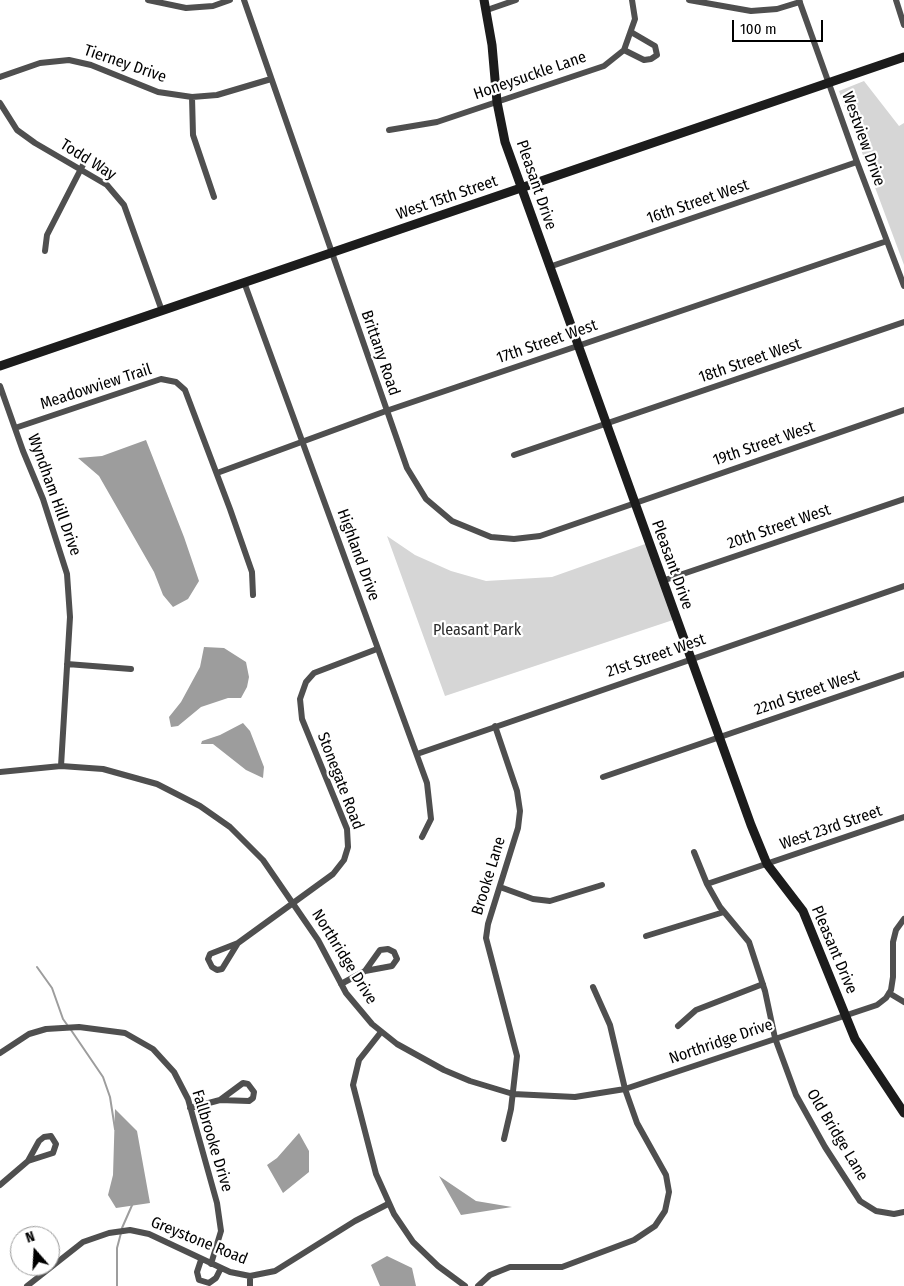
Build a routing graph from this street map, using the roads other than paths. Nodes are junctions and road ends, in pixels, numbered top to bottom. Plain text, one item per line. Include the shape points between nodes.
1 (148, 0) edge
2 (230, 0) edge
3 (244, 0) edge
4 (484, 0) edge
5 (516, 0) edge
6 (632, 0) edge
7 (689, 0) edge
8 (896, 0) edge
9 (800, 1) edge
10 (487, 10) junction
11 (904, 25) edge
12 (630, 32) junction
13 (624, 50) junction
14 (904, 57) edge
15 (0, 76) edge
16 (271, 78) junction
17 (828, 84) junction
18 (192, 97) junction
19 (497, 102) junction
20 (0, 103) edge
21 (389, 130) dead end
22 (86, 159) dead end
23 (857, 162) junction
24 (80, 168) junction
25 (520, 188) junction
26 (214, 197) dead end
27 (887, 240) junction
28 (45, 252) dead end
29 (331, 253) junction
30 (549, 267) junction
31 (244, 282) junction
32 (904, 286) edge
33 (162, 311) junction
34 (904, 322) edge
35 (577, 346) junction
36 (0, 366) edge
37 (0, 386) edge
38 (904, 410) edge
39 (386, 411) junction
40 (605, 425) junction
41 (14, 428) junction
42 (304, 443) junction
43 (514, 456) dead end
44 (217, 473) junction
45 (904, 498) edge
46 (634, 503) junction
47 (662, 581) junction
48 (904, 586) edge
49 (253, 595) dead end
50 (377, 649) junction
51 (690, 659) junction
52 (67, 664) junction
53 (131, 670) dead end
54 (904, 674) edge
55 (495, 726) junction
56 (719, 737) junction
57 (417, 754) junction
58 (61, 766) junction
59 (0, 772) edge
60 (603, 777) dead end
61 (904, 817) edge
62 (422, 837) dead end
63 (694, 852) dead end
64 (767, 864) junction
65 (707, 884) junction
66 (602, 885) dead end
67 (500, 887) junction
68 (293, 902) junction
69 (724, 912) junction
70 (904, 919) edge
71 (646, 936) dead end
72 (238, 943) junction
73 (365, 971) junction
74 (341, 984) junction
75 (763, 984) junction
76 (593, 986) dead end
77 (889, 993) junction
78 (904, 1002) edge
79 (845, 1015) junction
80 (678, 1026) dead end
81 (381, 1032) junction
82 (775, 1038) junction
83 (0, 1053) edge
84 (625, 1089) junction
85 (514, 1094) junction
86 (220, 1100) junction
87 (190, 1108) junction
88 (904, 1113) edge
89 (504, 1139) dead end
90 (28, 1161) junction
91 (0, 1185) edge
92 (388, 1204) junction
93 (904, 1212) edge
94 (202, 1260) junction
95 (211, 1264) junction
96 (221, 1268) junction
97 (250, 1276) junction
98 (27, 1286) edge
99 (250, 1286) edge
100 (465, 1286) edge
101 (478, 1286) edge

1 - 2 street via 186,8 213,6
3 - 16 street, Brittany Road
4 - 10 street, Pleasant Drive
5 - 10 street
6 - 12 street via 635,20
7 - 9 street via 751,10 777,9
8 - 11 street
9 - 17 street, Westview Drive
10 - 19 street, Pleasant Drive
12 - 13 street
12 - 13 street via 655,46 656,55 644,60
13 - 19 street, Honeysuckle Lane via 604,66
14 - 17 street, West 15th Street
15 - 18 street, Tierney Drive via 40,63 69,60 91,65 158,92
16 - 18 street, Tierney Drive via 217,95
16 - 29 street, Brittany Road
17 - 23 street, Westview Drive
17 - 25 street, West 15th Street
18 - 26 street via 193,135
19 - 21 street, Honeysuckle Lane via 438,122
19 - 25 street, Pleasant Drive via 505,142
20 - 24 street, Todd Way via 17,130
22 - 24 street
23 - 27 street, Westview Drive
23 - 30 street, 16th Street West
24 - 28 street via 47,235
24 - 33 street, Todd Way via 107,185 124,205
25 - 29 street, West 15th Street
25 - 30 street, Pleasant Drive
27 - 32 street, Westview Drive
27 - 35 street, 17th Street West
29 - 31 street, West 15th Street
29 - 39 street, Brittany Road
30 - 35 street, Pleasant Drive
31 - 33 street, West 15th Street
31 - 42 street, Highland Drive
33 - 36 street, West 15th Street
34 - 40 street, 18th Street West
35 - 39 street, 17th Street West
35 - 40 street, Pleasant Drive
37 - 41 street, Wyndham Hill Drive
38 - 46 street, 19th Street West
39 - 42 street, 17th Street West
39 - 46 street, Brittany Road via 407,468 422,493 446,517 478,534 514,539 540,536
40 - 43 street, 18th Street West
40 - 46 street, Pleasant Drive
41 - 44 street, Meadowview Trail via 161,379 176,382 185,390
41 - 52 street, Wyndham Hill Drive via 44,499 66,568 70,606
42 - 44 street, 17th Street West
42 - 50 street, Highland Drive
44 - 49 street, Meadowview Trail via 252,572
45 - 47 street, 20th Street West
46 - 47 street, Pleasant Drive
47 - 51 street, Pleasant Drive
48 - 51 street, 21st Street West
50 - 57 street, Highland Drive
50 - 68 street, Stonegate Road via 320,670 310,677 301,693 302,720 347,829 348,850 333,874
51 - 55 street, 21st Street West
51 - 56 street, Pleasant Drive
52 - 53 street
52 - 58 street, Wyndham Hill Drive
54 - 56 street, 22nd Street West
55 - 57 street, 21st Street West
55 - 67 street, Brooke Lane via 517,791 520,811
56 - 60 street, 22nd Street West
56 - 64 street, Pleasant Drive
57 - 62 street, Highland Drive via 432,808 431,819
58 - 59 street, Northridge Drive
58 - 68 street, Northridge Drive via 103,769 130,776 167,788 200,806 244,840
61 - 64 street, West 23rd Street
63 - 65 street, Old Bridge Lane
64 - 65 street, West 23rd Street
64 - 79 street, Pleasant Drive via 803,911
65 - 69 street, Old Bridge Lane
66 - 67 street via 550,901 533,899
67 - 85 street, Brooke Lane via 486,938 517,1056
68 - 72 street, Stonegate Road
68 - 74 street, Northridge Drive
69 - 71 street
69 - 75 street, Old Bridge Lane via 749,942
70 - 77 street via 893,942 893,981
72 - 72 street via 224,967 217,970 212,967 208,959 210,954
73 - 73 street via 392,966 397,960 394,952 380,950
73 - 74 street
74 - 81 street, Northridge Drive via 358,1009
75 - 80 street via 696,1010
75 - 82 street, Old Bridge Lane
76 - 84 street via 610,1025
77 - 78 street
77 - 79 street, Northridge Drive via 877,1005
79 - 82 street, Northridge Drive
79 - 88 street, Pleasant Drive via 870,1064
81 - 85 street, Northridge Drive via 444,1070
81 - 92 street via 359,1060 353,1085 376,1174
82 - 84 street, Northridge Drive
82 - 93 street, Old Bridge Lane via 796,1095 860,1201 876,1211
83 - 87 street, Fallbrooke Drive via 29,1034 46,1029 92,1028 125,1033 153,1049 174,1072
84 - 85 street, Northridge Drive via 575,1097
84 - 101 street via 642,1135 668,1181 668,1199 659,1222 639,1238 570,1264 550,1268 510,1267
85 - 89 street, Brooke Lane
86 - 86 street via 249,1102 254,1092 243,1083
86 - 87 street
87 - 95 street, Fallbrooke Drive via 217,1203 221,1231
90 - 90 street via 39,1141 44,1136 51,1136 56,1144 53,1153
90 - 91 street
92 - 97 street, Greystone Road via 274,1271
92 - 100 street via 420,1249
94 - 95 street, Greystone Road
94 - 96 street via 197,1272 199,1280 209,1283
94 - 98 street, Greystone Road via 149,1234 130,1230 108,1233 83,1242
95 - 96 street, Greystone Road
96 - 97 street, Greystone Road
97 - 99 street

